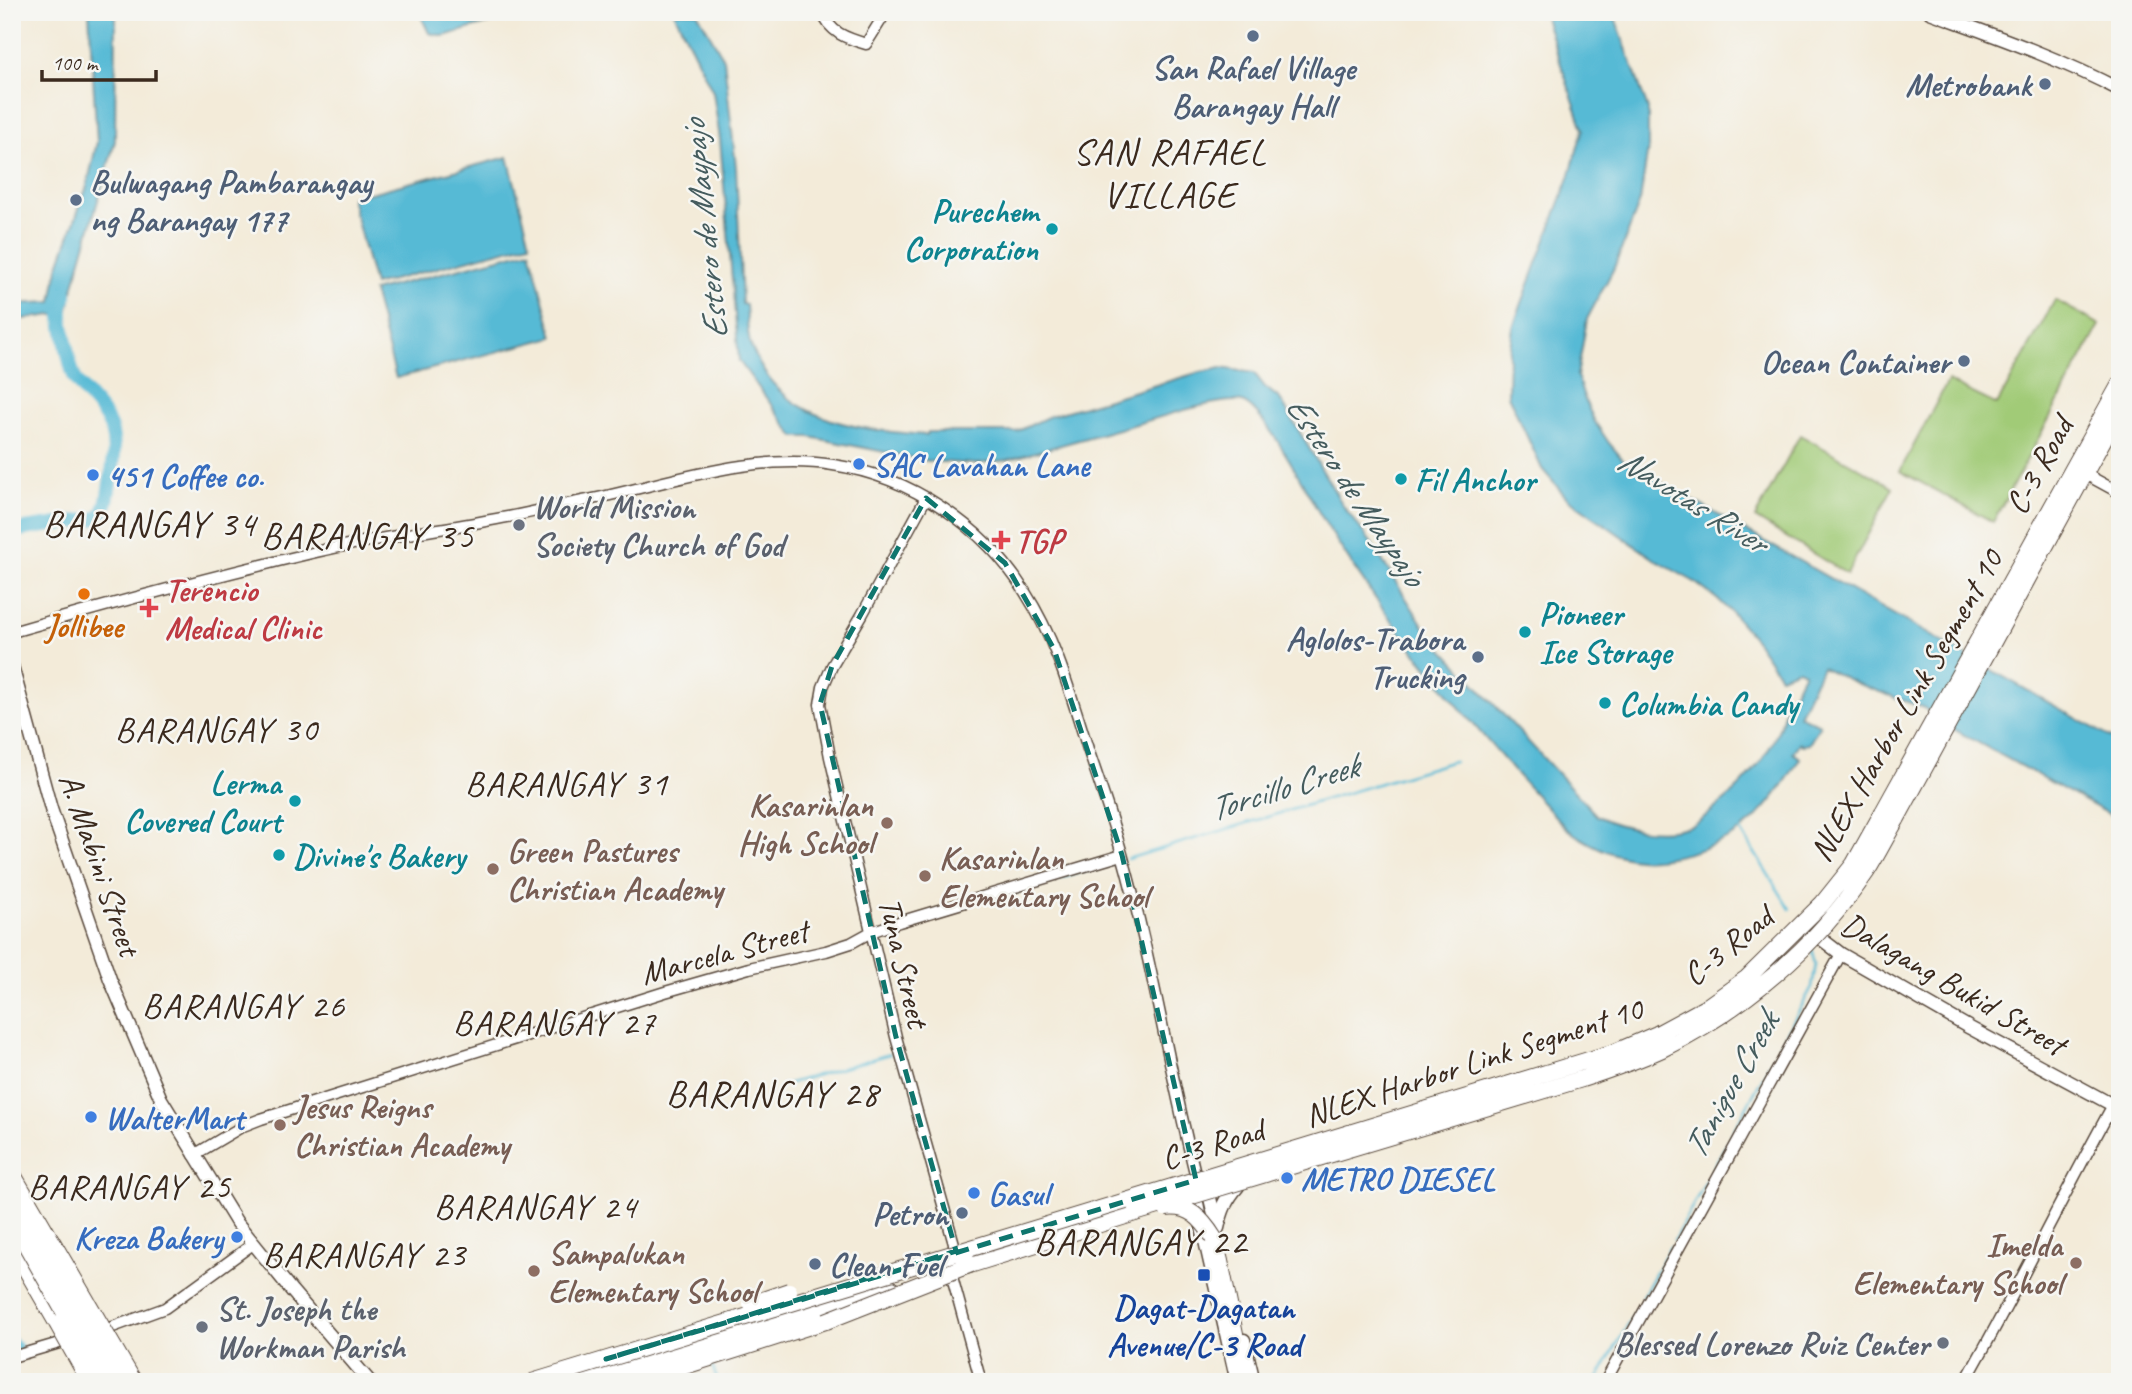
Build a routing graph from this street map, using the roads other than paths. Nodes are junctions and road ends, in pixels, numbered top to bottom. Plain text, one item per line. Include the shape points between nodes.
1 (822, 12) edge
2 (886, 12) edge
3 (1930, 12) edge
4 (2120, 90) edge
5 (2120, 377) edge
6 (2120, 384) edge
7 (2120, 409) edge
8 (2120, 416) edge
9 (2087, 475) junction
10 (2120, 493) edge
11 (926, 498) junction
12 (12, 632) edge
13 (12, 666) edge
14 (1122, 855) junction
15 (1801, 920) junction
16 (871, 932) junction
17 (1819, 938) junction
18 (1841, 954) junction
19 (1742, 976) junction
20 (1759, 993) junction
21 (2117, 1107) edge
22 (194, 1154) junction
23 (12, 1173) edge
24 (1196, 1177) junction
25 (1237, 1186) junction
26 (12, 1188) edge
27 (12, 1195) edge
28 (1202, 1196) junction
29 (1169, 1206) junction
30 (1135, 1213) junction
31 (12, 1220) edge
32 (12, 1229) edge
33 (1210, 1230) junction
34 (253, 1244) junction
35 (12, 1245) edge
36 (956, 1251) junction
37 (971, 1265) junction
38 (951, 1273) junction
39 (789, 1291) dead end
40 (96, 1333) junction
41 (75, 1339) junction
42 (12, 1357) edge
43 (606, 1359) junction
44 (90, 1382) edge
45 (102, 1382) edge
46 (121, 1382) edge
47 (134, 1382) edge
48 (370, 1382) edge
49 (526, 1382) edge
50 (532, 1382) edge
51 (585, 1382) edge
52 (595, 1382) edge
53 (635, 1382) edge
54 (981, 1382) edge
55 (1237, 1382) edge
56 (1245, 1382) edge
57 (1254, 1382) edge
58 (1605, 1382) edge
59 (1965, 1382) edge

1 - 2 street via 834,31 866,44
3 - 4 main road via 2012,41
5 - 15 main road, C-3 Road via 1854,854 1829,892
6 - 43 highway, NLEX Harbor Link Segment 10, bridge via 1854,863 1773,954 1705,1007 1657,1034 1577,1065
7 - 30 highway, NLEX Harbor Link Segment 10, bridge via 1867,871 1833,915 1774,975 1714,1019 1625,1065
8 - 9 main road, C-3 Road
9 - 10 street
9 - 17 main road, C-3 Road via 1879,861
11 - 12 street via 877,474 828,464 730,468 495,520 317,551
11 - 14 street via 959,520 1000,558 1038,615 1066,679
11 - 16 street, Tuna Street via 832,666 820,704
13 - 22 main road, A. Mabini Street via 51,809 106,969 157,1091
14 - 16 street, Marcela Street
14 - 24 street
15 - 17 main road, Dalagang Bukid Street
15 - 19 main road, C-3 Road
16 - 22 street, Marcela Street via 826,951 665,992 261,1119
16 - 36 street, Tuna Street
17 - 18 main road, Dalagang Bukid Street
17 - 20 main road, C-3 Road
18 - 21 main road, Dalagang Bukid Street
18 - 58 street
19 - 20 main road
19 - 24 main road, C-3 Road via 1678,1019 1616,1048
20 - 25 main road, C-3 Road via 1693,1037 1626,1069
21 - 59 street via 2062,1199
22 - 34 main road, A. Mabini Street
23 - 47 highway, bridge
24 - 28 main road
24 - 36 main road, C-3 Road
25 - 28 main road, C-3 Road
25 - 33 main road
26 - 40 highway
27 - 46 highway, bridge
28 - 29 main road, C-3 Road
28 - 33 main road
29 - 33 main road
29 - 38 main road, C-3 Road
30 - 37 highway, NLEX Harbor Link Segment 10
30 - 56 highway, bridge via 1174,1206 1195,1214 1206,1225 1220,1261
31 - 45 highway, bridge
32 - 41 highway
33 - 55 main road
33 - 57 main road
34 - 40 street via 161,1310
34 - 48 main road, A. Mabini Street
35 - 44 highway, bridge
36 - 49 main road, C-3 Road
37 - 51 highway, NLEX Harbor Link Segment 10, bridge
37 - 53 highway, bridge via 815,1325
38 - 52 main road, C-3 Road
38 - 54 street
39 - 43 highway, bridge
40 - 41 street
40 - 46 main road
41 - 42 street
41 - 45 main road
43 - 50 highway, NLEX Harbor Link Segment 10, bridge

